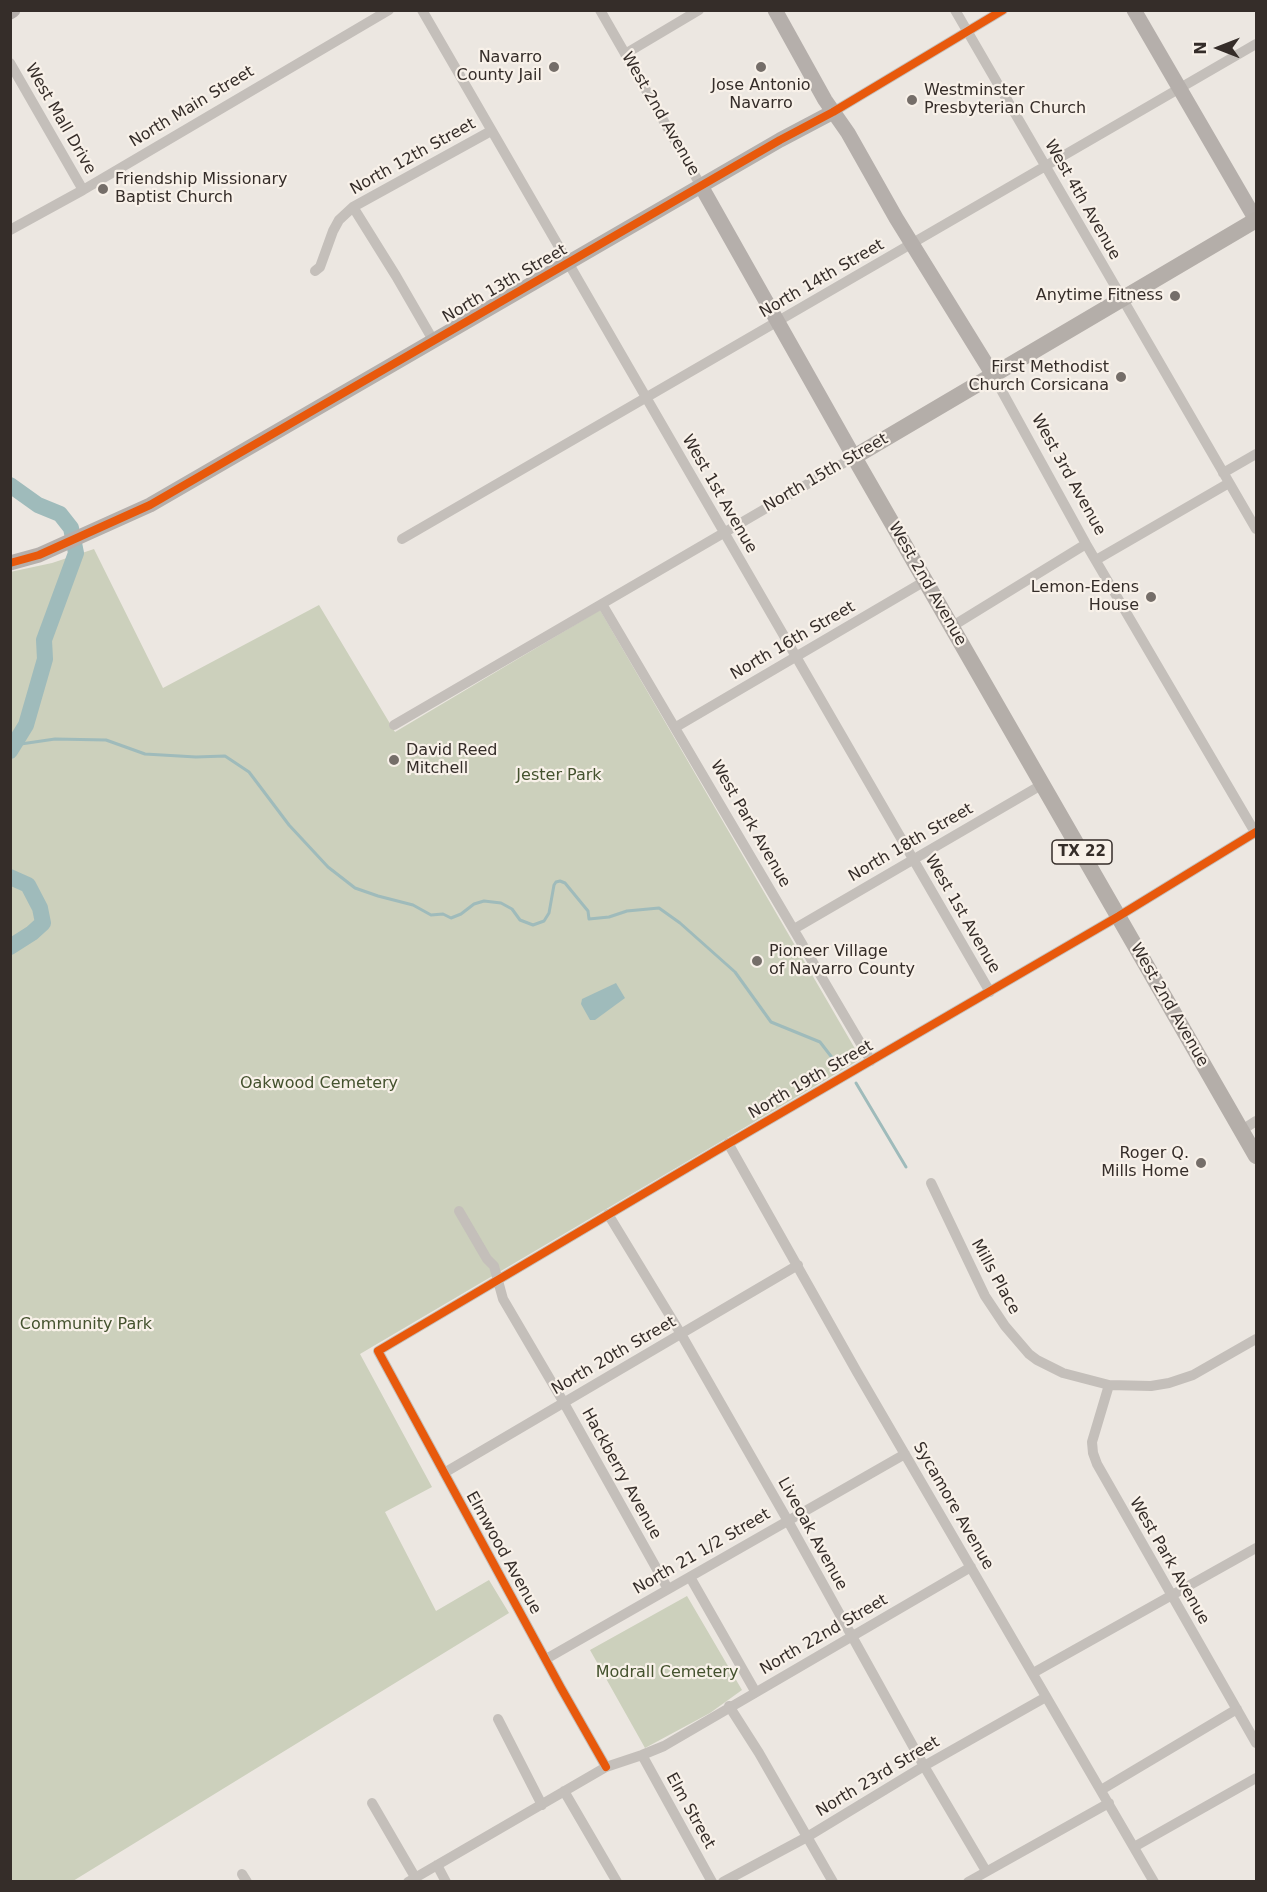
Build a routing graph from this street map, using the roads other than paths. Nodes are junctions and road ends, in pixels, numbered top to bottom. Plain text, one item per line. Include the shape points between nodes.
1 (389, 10) edge
2 (422, 10) edge
3 (600, 10) edge
4 (699, 10) edge
5 (775, 10) edge
6 (955, 10) edge
7 (1003, 10) edge
8 (1134, 10) edge
9 (966, 31) junction
10 (1257, 44) edge
11 (625, 54) junction
12 (10, 63) edge
13 (1179, 89) junction
14 (833, 112) junction
15 (491, 131) junction
16 (1045, 167) junction
17 (701, 186) junction
18 (83, 190) junction
19 (353, 207) junction
20 (1256, 220) edge
21 (10, 230) edge
22 (912, 244) junction
23 (568, 264) junction
24 (315, 271) dead end
25 (1122, 299) junction
26 (778, 321) junction
27 (433, 340) junction
28 (993, 375) junction
29 (646, 398) junction
30 (1257, 454) edge
31 (855, 457) junction
32 (1223, 473) junction
33 (1229, 483) junction
34 (1257, 529) edge
35 (724, 533) junction
36 (402, 539) dead end
37 (1086, 544) junction
38 (1096, 560) junction
39 (10, 562) edge
40 (925, 581) junction
41 (602, 604) junction
42 (951, 627) junction
43 (796, 657) junction
44 (394, 725) dead end
45 (676, 727) junction
46 (1043, 784) junction
47 (1256, 832) edge
48 (913, 860) junction
49 (1119, 916) junction
50 (794, 929) junction
51 (990, 992) junction
52 (871, 1060) junction
53 (1257, 1121) edge
54 (1242, 1130) junction
55 (729, 1143) junction
56 (1257, 1156) edge
57 (931, 1184) dead end
58 (459, 1211) dead end
59 (608, 1214) junction
60 (798, 1265) junction
61 (497, 1280) junction
62 (681, 1334) junction
63 (1257, 1338) edge
64 (378, 1351) joint
65 (1109, 1385) junction
66 (564, 1403) junction
67 (905, 1454) junction
68 (444, 1473) junction
69 (788, 1521) junction
70 (1257, 1548) edge
71 (971, 1568) junction
72 (690, 1577) junction
73 (668, 1589) junction
74 (1172, 1596) junction
75 (852, 1636) junction
76 (546, 1659) junction
77 (1033, 1673) junction
78 (755, 1691) junction
79 (1047, 1697) junction
80 (729, 1706) junction
81 (1237, 1709) junction
82 (498, 1719) dead end
83 (1257, 1743) edge
84 (642, 1755) junction
85 (924, 1766) junction
86 (606, 1767) junction
87 (1257, 1778) edge
88 (1101, 1790) junction
89 (564, 1791) junction
90 (372, 1803) dead end
91 (1109, 1803) junction
92 (542, 1805) junction
93 (807, 1837) junction
94 (1134, 1847) junction
95 (437, 1865) junction
96 (986, 1871) junction
97 (411, 1879) edge
98 (446, 1881) edge
99 (617, 1881) edge
100 (712, 1881) edge
101 (723, 1881) edge
102 (832, 1881) edge
103 (968, 1881) edge
104 (1154, 1881) edge

1 - 18 street, North Main Street
2 - 15 street, West 1st Avenue
3 - 11 street, West 2nd Avenue
4 - 11 street
5 - 14 street, West 3rd Avenue
6 - 9 street, West 4th Avenue
7 - 9 street, North 13th Street
8 - 13 street
9 - 14 street, North 13th Street
9 - 16 street, West 4th Avenue
10 - 13 street, North 14th Street
11 - 17 street, West 2nd Avenue
12 - 18 street, West Mall Drive
13 - 16 street, North 14th Street
13 - 20 street
14 - 17 street, North 13th Street
14 - 22 street, West 3rd Avenue
15 - 19 street, North 12th Street
15 - 23 street, West 1st Avenue
16 - 22 street, North 14th Street
16 - 25 street, West 4th Avenue
17 - 23 street, North 13th Street
17 - 26 street, West 2nd Avenue
18 - 21 street, North Main Street
19 - 24 street, North 12th Street via 339,220 321,267
19 - 27 street
20 - 25 main road, North 15th Street
22 - 26 street, North 14th Street
22 - 28 street, West 3rd Avenue
23 - 27 street, North 13th Street
23 - 29 street, West 1st Avenue
25 - 28 main road, North 15th Street
25 - 32 street, West 4th Avenue
26 - 29 street, North 14th Street
26 - 31 street, West 2nd Avenue
27 - 39 street, North 13th Street via 150,505 39,555
28 - 31 main road, North 15th Street
28 - 37 street, West 3rd Avenue
29 - 35 street, West 1st Avenue
29 - 36 street, North 14th Street
30 - 32 street
31 - 35 street, North 15th Street
31 - 40 main road, West 2nd Avenue / TX 22
32 - 33 street, West 4th Avenue
33 - 34 street, West 4th Avenue
33 - 38 street
35 - 41 street, North 15th Street
35 - 43 street, West 1st Avenue
37 - 38 street, West 3rd Avenue
37 - 42 street
38 - 47 street, West 3rd Avenue
40 - 42 main road, West 2nd Avenue / TX 22
40 - 43 street, North 16th Street
41 - 44 street, North 15th Street
41 - 45 street, West Park Avenue
42 - 46 main road, West 2nd Avenue / TX 22
43 - 45 street, North 16th Street
43 - 48 street, West 1st Avenue
45 - 50 street, West Park Avenue
46 - 48 street, North 18th Street
46 - 49 main road, West 2nd Avenue / TX 22
47 - 49 street, North 19th Street
48 - 50 street, North 18th Street
48 - 51 street, West 1st Avenue
49 - 51 street, North 19th Street
49 - 54 main road, West 2nd Avenue / TX 22
50 - 52 street, West Park Avenue
51 - 52 street, North 19th Street
52 - 55 street, North 19th Street
53 - 54 street
54 - 56 main road, West 2nd Avenue / TX 22
55 - 59 street, North 19th Street
55 - 60 street, Sycamore Avenue
57 - 65 street, Mills Place via 985,1296 1021,1345 1037,1360 1063,1373
58 - 61 street via 494,1266
59 - 61 street, North 19th Street
59 - 62 street, Liveoak Avenue
60 - 62 street, North 20th Street
60 - 67 street, Sycamore Avenue
61 - 64 street, North 19th Street
61 - 66 street, Hackberry Avenue via 502,1299
62 - 66 street, North 20th Street
62 - 69 street, Liveoak Avenue
63 - 65 street, Mills Place via 1192,1375 1169,1383
64 - 68 street, Elmwood Avenue
65 - 74 street, West Park Avenue via 1092,1442 1093,1453
66 - 68 street, North 20th Street
66 - 73 street, Hackberry Avenue
67 - 69 street, North 21 1/2 Street
67 - 71 street, Sycamore Avenue
68 - 76 street, Elmwood Avenue
69 - 72 street, North 21 1/2 Street
69 - 75 street, Liveoak Avenue
70 - 74 street
71 - 75 street, North 22nd Street
71 - 77 street, Sycamore Avenue
72 - 73 street, North 21 1/2 Street
72 - 78 street
73 - 76 street, North 21 1/2 Street
74 - 77 street
74 - 81 street, West Park Avenue
75 - 78 street, North 22nd Street
75 - 85 street, Liveoak Avenue
76 - 86 street, Elmwood Avenue
77 - 79 street, Sycamore Avenue
78 - 80 street, North 22nd Street
79 - 85 street, North 23rd Street
79 - 88 street, Sycamore Avenue
80 - 84 street, North 22nd Street
80 - 93 street
81 - 83 street, West Park Avenue
81 - 88 street
82 - 92 street
84 - 86 street, North 22nd Street
84 - 100 street, Elm Street
85 - 93 street, North 23rd Street
85 - 96 street, Liveoak Avenue
86 - 89 street, North 22nd Street
87 - 94 street
88 - 91 street, Sycamore Avenue
89 - 92 street, North 22nd Street
89 - 99 street
90 - 97 street
91 - 94 street, Sycamore Avenue
91 - 96 street
92 - 95 street, North 22nd Street
93 - 101 street, North 23rd Street
93 - 102 street
94 - 104 street, Sycamore Avenue
95 - 97 street, North 22nd Street
95 - 98 street
96 - 103 street

